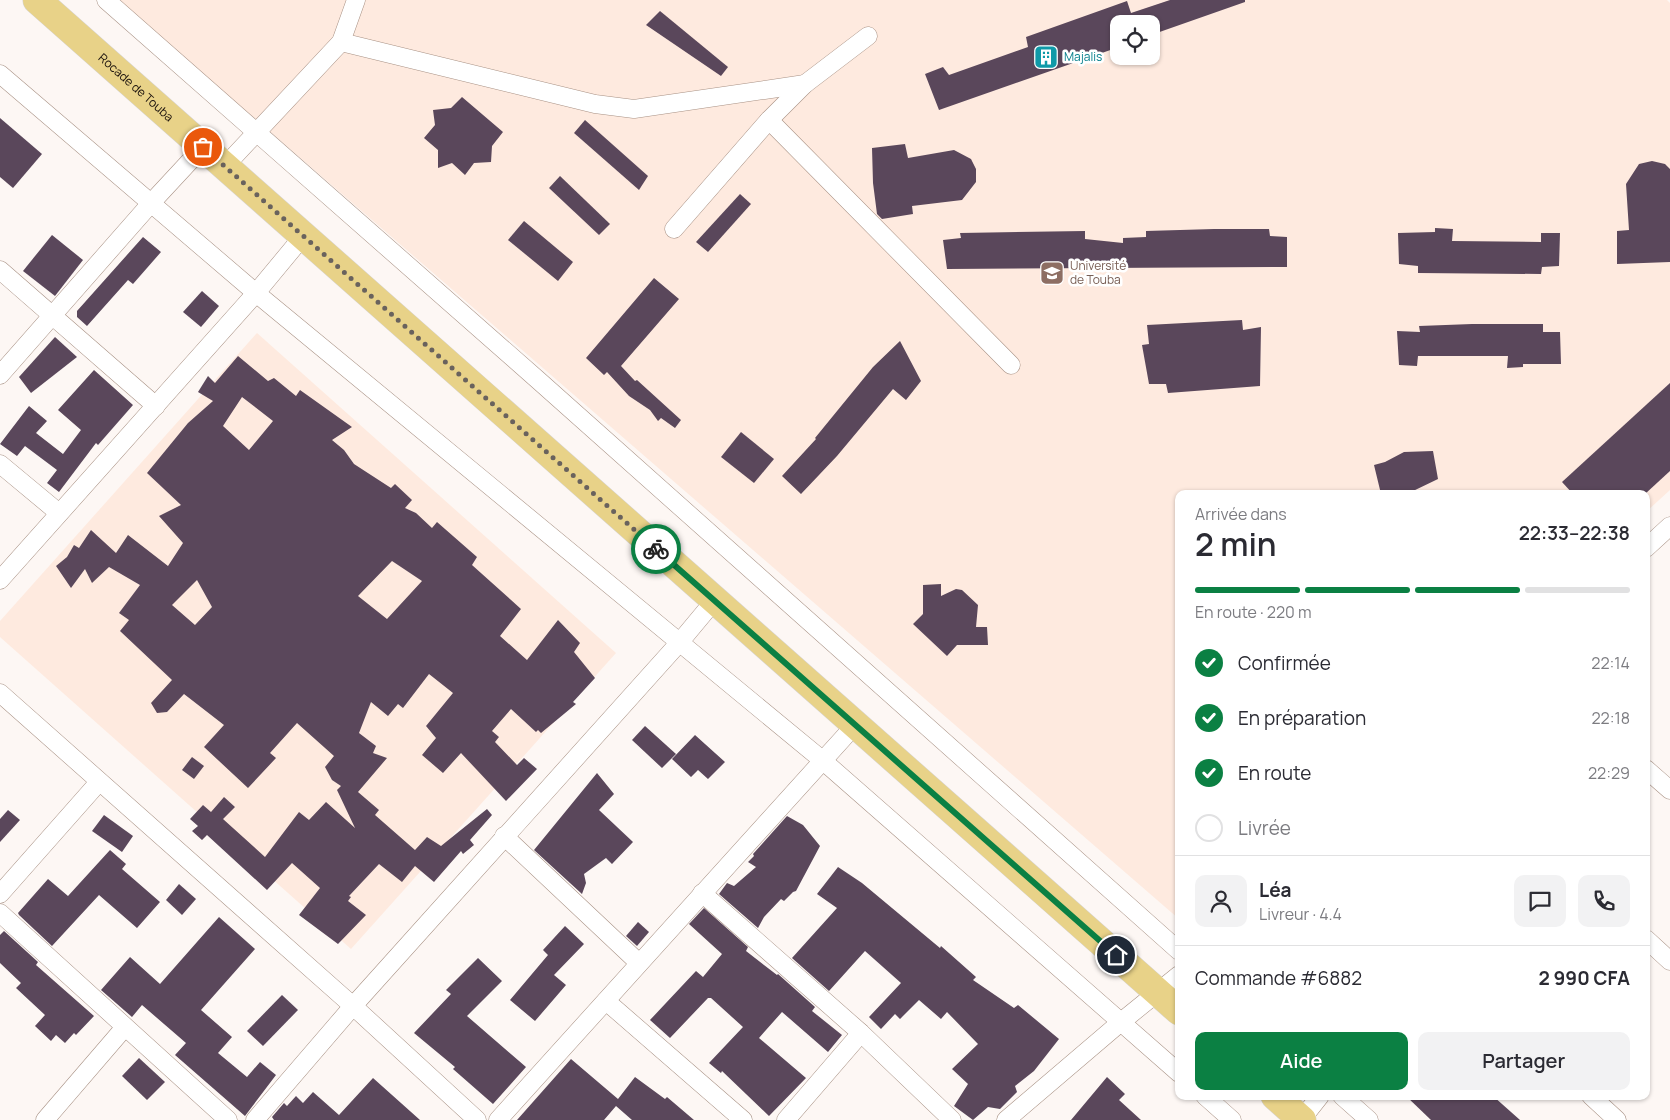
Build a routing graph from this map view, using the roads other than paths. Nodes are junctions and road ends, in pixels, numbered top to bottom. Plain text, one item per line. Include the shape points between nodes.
1 (37, 0) edge
2 (106, 0) edge
3 (356, 0) edge
4 (868, 36) dead end
5 (341, 42) junction
6 (0, 74) edge
7 (805, 84) junction
8 (769, 120) junction
9 (257, 132) junction
10 (203, 147) junction
11 (225, 166) junction
12 (152, 202) junction
13 (674, 229) dead end
14 (304, 235) junction
15 (0, 270) edge
16 (256, 293) junction
17 (51, 317) junction
18 (1011, 366) dead end
19 (0, 375) edge
20 (156, 406) junction
21 (0, 464) edge
22 (59, 513) junction
23 (1670, 526) edge
24 (1650, 544) edge
25 (0, 580) edge
26 (714, 601) junction
27 (679, 643) junction
28 (0, 693) edge
29 (854, 725) junction
30 (821, 759) junction
31 (1650, 772) edge
32 (100, 782) junction
33 (1670, 790) edge
34 (504, 836) junction
35 (702, 892) junction
36 (0, 894) edge
37 (0, 912) edge
38 (1650, 943) edge
39 (1175, 947) edge
40 (1670, 961) edge
41 (639, 963) junction
42 (1175, 978) edge
43 (1158, 992) junction
44 (606, 1000) junction
45 (353, 1006) junction
46 (1175, 1007) edge
47 (1121, 1022) junction
48 (125, 1027) junction
49 (861, 1033) junction
50 (1175, 1069) edge
51 (1210, 1100) edge
52 (1279, 1100) edge
53 (1317, 1100) edge
54 (1346, 1100) edge
55 (1596, 1100) edge
56 (45, 1120) edge
57 (228, 1120) edge
58 (255, 1120) edge
59 (477, 1120) edge
60 (498, 1120) edge
61 (743, 1120) edge
62 (786, 1120) edge
63 (952, 1120) edge
64 (1006, 1120) edge
65 (1232, 1120) edge
66 (1301, 1120) edge
67 (1368, 1120) edge
68 (1618, 1120) edge

1 - 10 main road, Rocade de Touba
2 - 9 street
3 - 5 street
4 - 7 street
5 - 7 street via 595,104 634,109
5 - 9 street
6 - 12 street
7 - 8 street
8 - 13 street
8 - 18 street
9 - 11 street
9 - 39 street
10 - 11 main road, Rocade de Touba
10 - 12 street
11 - 14 main road, Rocade de Touba
12 - 16 street
12 - 17 street
14 - 16 street
14 - 26 main road, Rocade de Touba
15 - 17 street
16 - 20 street
16 - 27 street
17 - 19 street
17 - 20 street
20 - 22 street
21 - 22 street
22 - 25 street
23 - 24 street
26 - 27 street
26 - 29 main road, Rocade de Touba
27 - 30 street
27 - 34 street
28 - 32 street
29 - 30 street
29 - 43 main road, Rocade de Touba
30 - 35 street
30 - 47 street
31 - 33 street
32 - 36 street
32 - 45 street
34 - 41 street
34 - 45 street
35 - 41 street
35 - 49 street
37 - 48 street
38 - 40 street
41 - 44 street
42 - 43 street
43 - 46 main road, Rocade de Touba
43 - 47 street
44 - 60 street
44 - 61 street
45 - 58 street
45 - 59 street
47 - 50 street
47 - 64 street
48 - 56 street
48 - 57 street
49 - 62 street
49 - 63 street
51 - 65 street
52 - 66 main road
53 - 66 street
54 - 67 street
55 - 68 street

